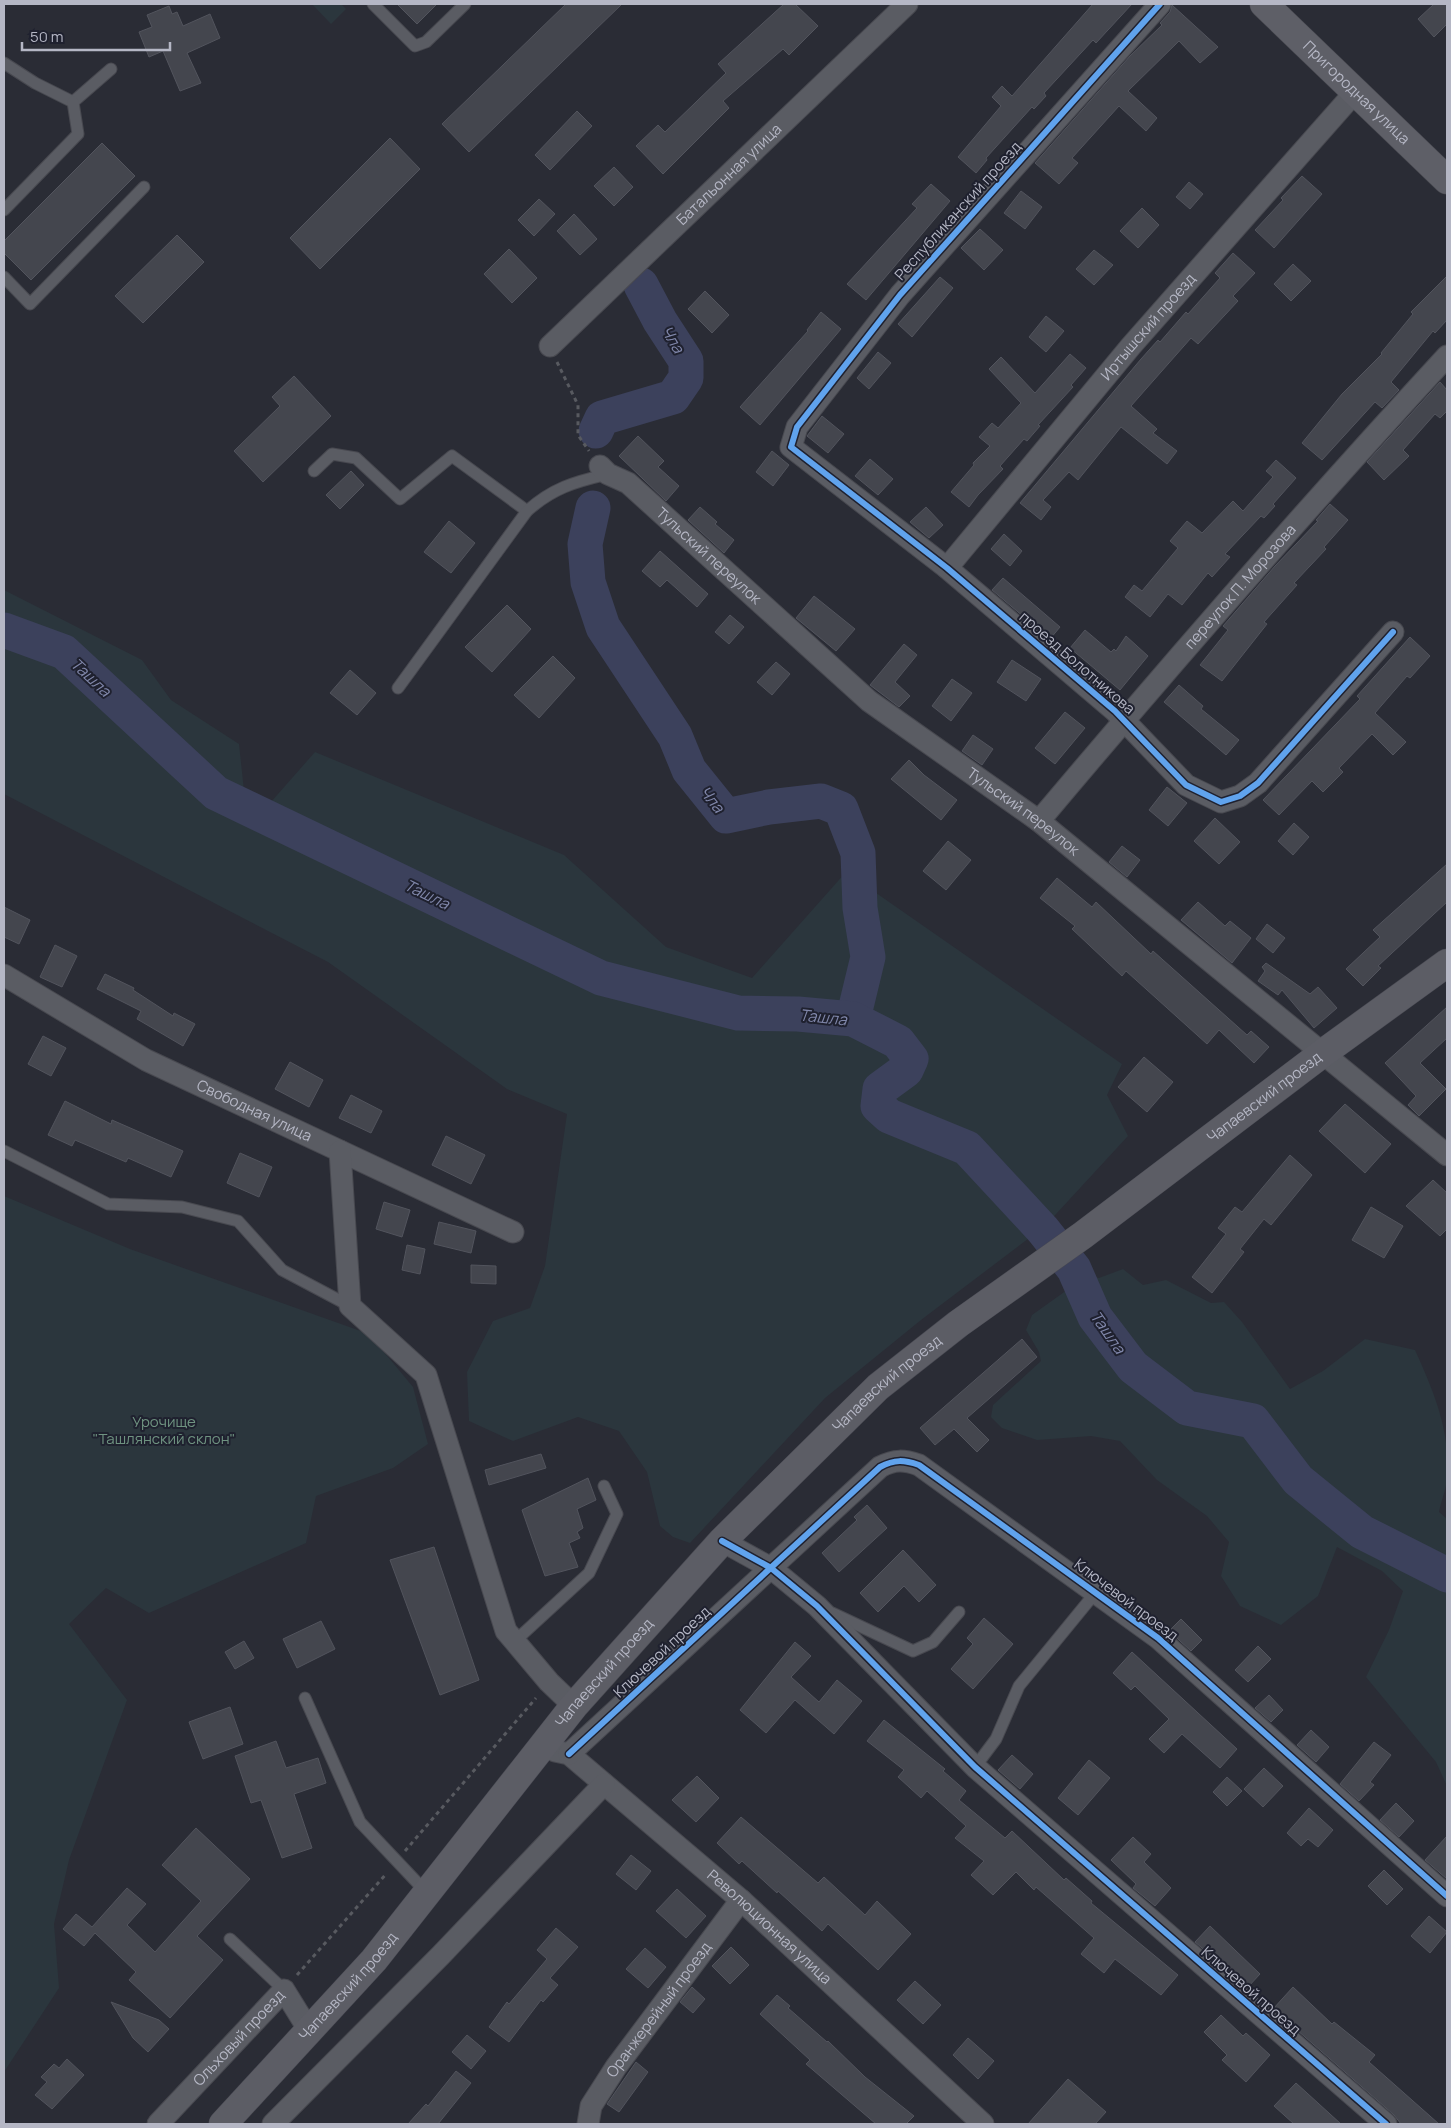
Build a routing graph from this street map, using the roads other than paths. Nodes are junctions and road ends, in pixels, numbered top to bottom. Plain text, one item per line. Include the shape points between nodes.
1 (374, 4) edge
2 (466, 4) edge
3 (907, 4) edge
4 (1160, 4) edge
5 (1264, 4) edge
6 (4, 63) edge
7 (111, 69) dead end
8 (1356, 91) junction
9 (73, 102) junction
10 (1447, 180) edge
11 (144, 187) dead end
12 (4, 210) edge
13 (4, 277) edge
14 (550, 346) road end
15 (1447, 356) edge
16 (791, 447) joint
17 (604, 470) joint
18 (314, 471) dead end
19 (527, 511) junction
20 (948, 568) junction
21 (1393, 632) dead end
22 (398, 688) dead end
23 (1124, 720) junction
24 (1039, 821) junction
25 (1447, 963) edge
26 (4, 975) edge
27 (1323, 1053) junction
28 (4, 1150) edge
29 (340, 1150) junction
30 (1447, 1155) edge
31 (513, 1232) dead end
32 (350, 1306) junction
33 (604, 1486) dead end
34 (722, 1541) junction
35 (771, 1568) junction
36 (1096, 1592) junction
37 (817, 1606) junction
38 (959, 1612) dead end
39 (515, 1641) junction
40 (306, 1698) dead end
41 (574, 1706) junction
42 (542, 1748) junction
43 (569, 1754) junction
44 (975, 1767) junction
45 (604, 1784) junction
46 (427, 1893) junction
47 (1447, 1896) edge
48 (741, 1900) junction
49 (230, 1939) dead end
50 (284, 1990) junction
51 (310, 2032) junction
52 (158, 2124) edge
53 (223, 2124) edge
54 (272, 2124) edge
55 (588, 2124) edge
56 (983, 2124) edge
57 (1386, 2124) edge

1 - 2 lane via 415,46 426,42
3 - 14 street, Батальонная улица
4 - 16 street, Республиканский проезд via 900,295 797,427
5 - 8 street, Пригородная улица
6 - 9 lane
7 - 9 lane
8 - 10 street, Пригородная улица
8 - 20 street, Иртышский проезд via 1131,346
9 - 12 lane via 78,134
11 - 13 lane via 30,304
15 - 23 street, переулок П. Морозова
16 - 20 street, проезд Болотникова
17 - 19 lane via 546,495
17 - 24 street, Тульский переулок via 628,483 870,701
18 - 19 lane via 332,454 356,458 400,499 452,456
19 - 22 lane
20 - 23 street, проезд Болотникова
21 - 23 street, проезд Болотникова via 1258,783 1240,796 1221,802 1186,785
23 - 24 street, переулок П. Морозова
24 - 27 street, Тульский переулок
25 - 27 main road, Чапаевский проезд
26 - 29 street, Свободная улица via 146,1060
27 - 30 street, Тульский переулок
27 - 34 main road, Чапаевский проезд via 878,1387
28 - 32 lane via 108,1204 182,1207 238,1221 282,1270
29 - 31 street, Свободная улица
29 - 32 street
32 - 39 street via 426,1375 506,1631
33 - 39 lane via 617,1514 589,1573
34 - 35 street, Ключевой проезд
34 - 41 main road, Чапаевский проезд
35 - 36 street, Ключевой проезд via 880,1467 891,1461 905,1460 919,1466
35 - 37 street, Ключевой проезд
35 - 43 street, Ключевой проезд
36 - 44 lane via 1019,1686 996,1739
36 - 47 street, Ключевой проезд via 1158,1638
37 - 38 lane via 913,1651 933,1642
37 - 44 street, Ключевой проезд
39 - 41 street
40 - 46 lane via 360,1822
41 - 42 main road, Чапаевский проезд
42 - 43 street, Революционная улица
42 - 46 main road, Чапаевский проезд
43 - 45 street, Революционная улица
44 - 57 street, Ключевой проезд
45 - 48 street, Революционная улица
45 - 54 street via 441,1955
46 - 51 main road, Чапаевский проезд via 374,1960
48 - 55 street, Оранжерейный проезд via 616,2067 591,2106
48 - 56 street, Революционная улица
49 - 50 lane
50 - 51 street, Ольховый проезд
50 - 52 street, Ольховый проезд
51 - 53 main road, Чапаевский проезд

